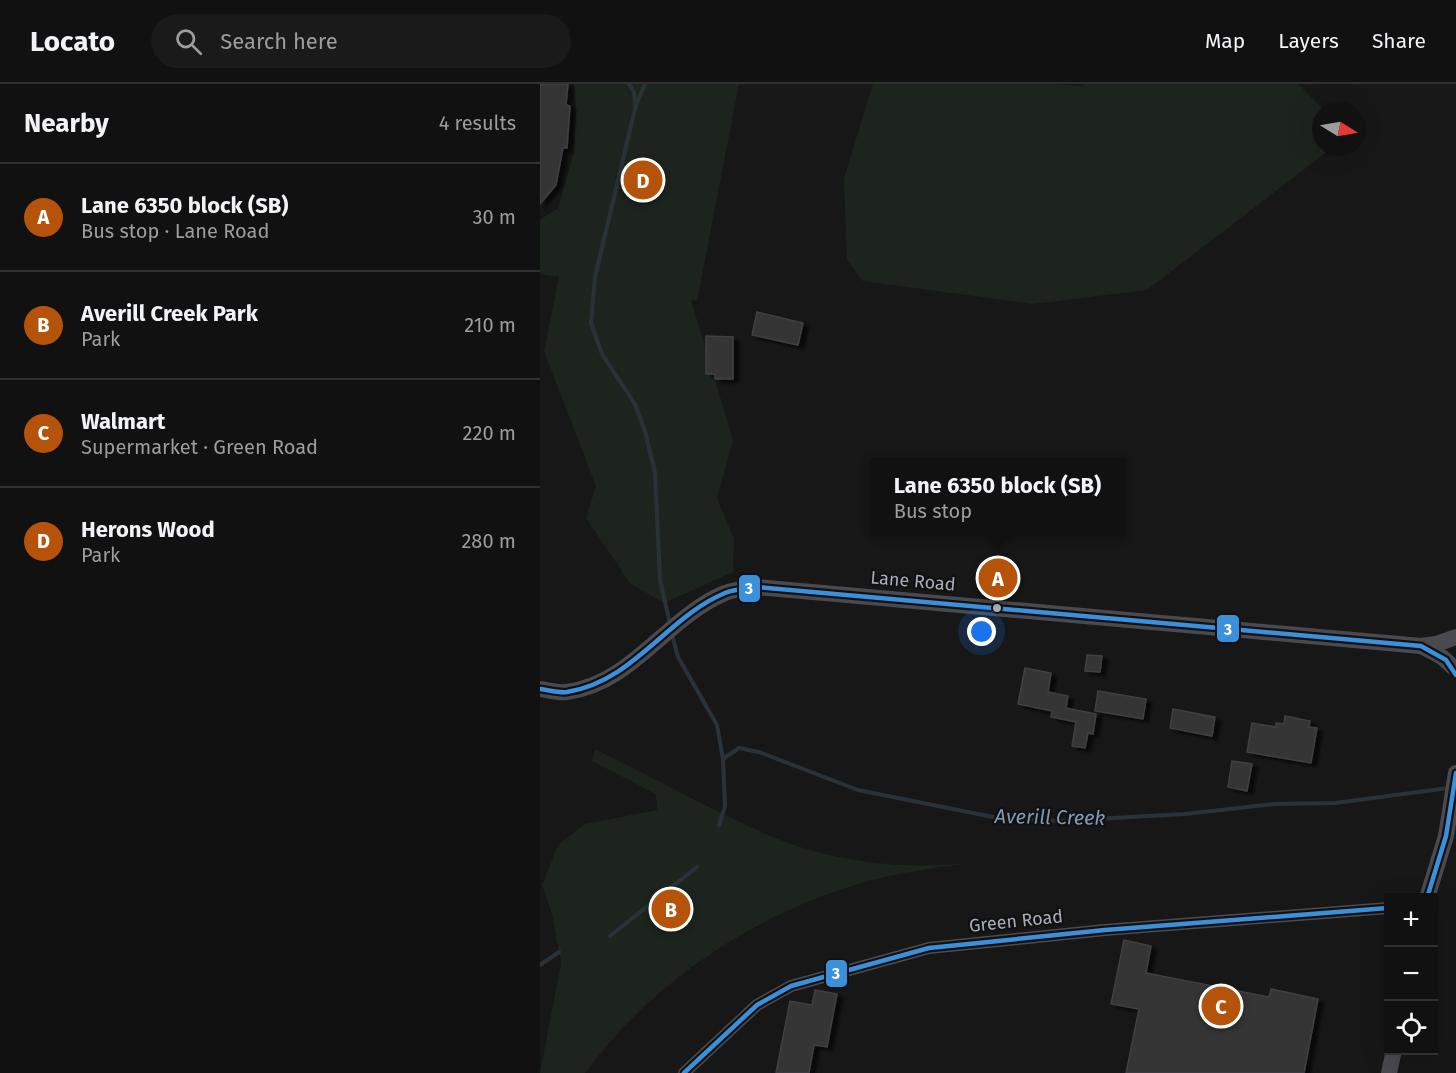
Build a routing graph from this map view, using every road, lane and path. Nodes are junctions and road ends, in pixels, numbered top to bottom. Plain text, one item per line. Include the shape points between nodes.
1 (1456, 637) edge
2 (1456, 642) edge
3 (1421, 646) junction
4 (1455, 672) edge
5 (540, 689) edge
6 (1456, 773) edge
7 (1428, 893) edge
8 (1384, 908) edge
9 (1393, 1055) edge
10 (684, 1073) edge
11 (1389, 1073) edge

1 - 3 street, Lane Road
2 - 4 street via 1452,658
3 - 4 street, Lane Road via 1442,657
3 - 5 street, Lane Road via 757,587 726,592 699,607 600,684 565,693
6 - 7 street via 1446,836
8 - 10 street, Green Road via 929,948 791,986 757,1005
9 - 11 street

